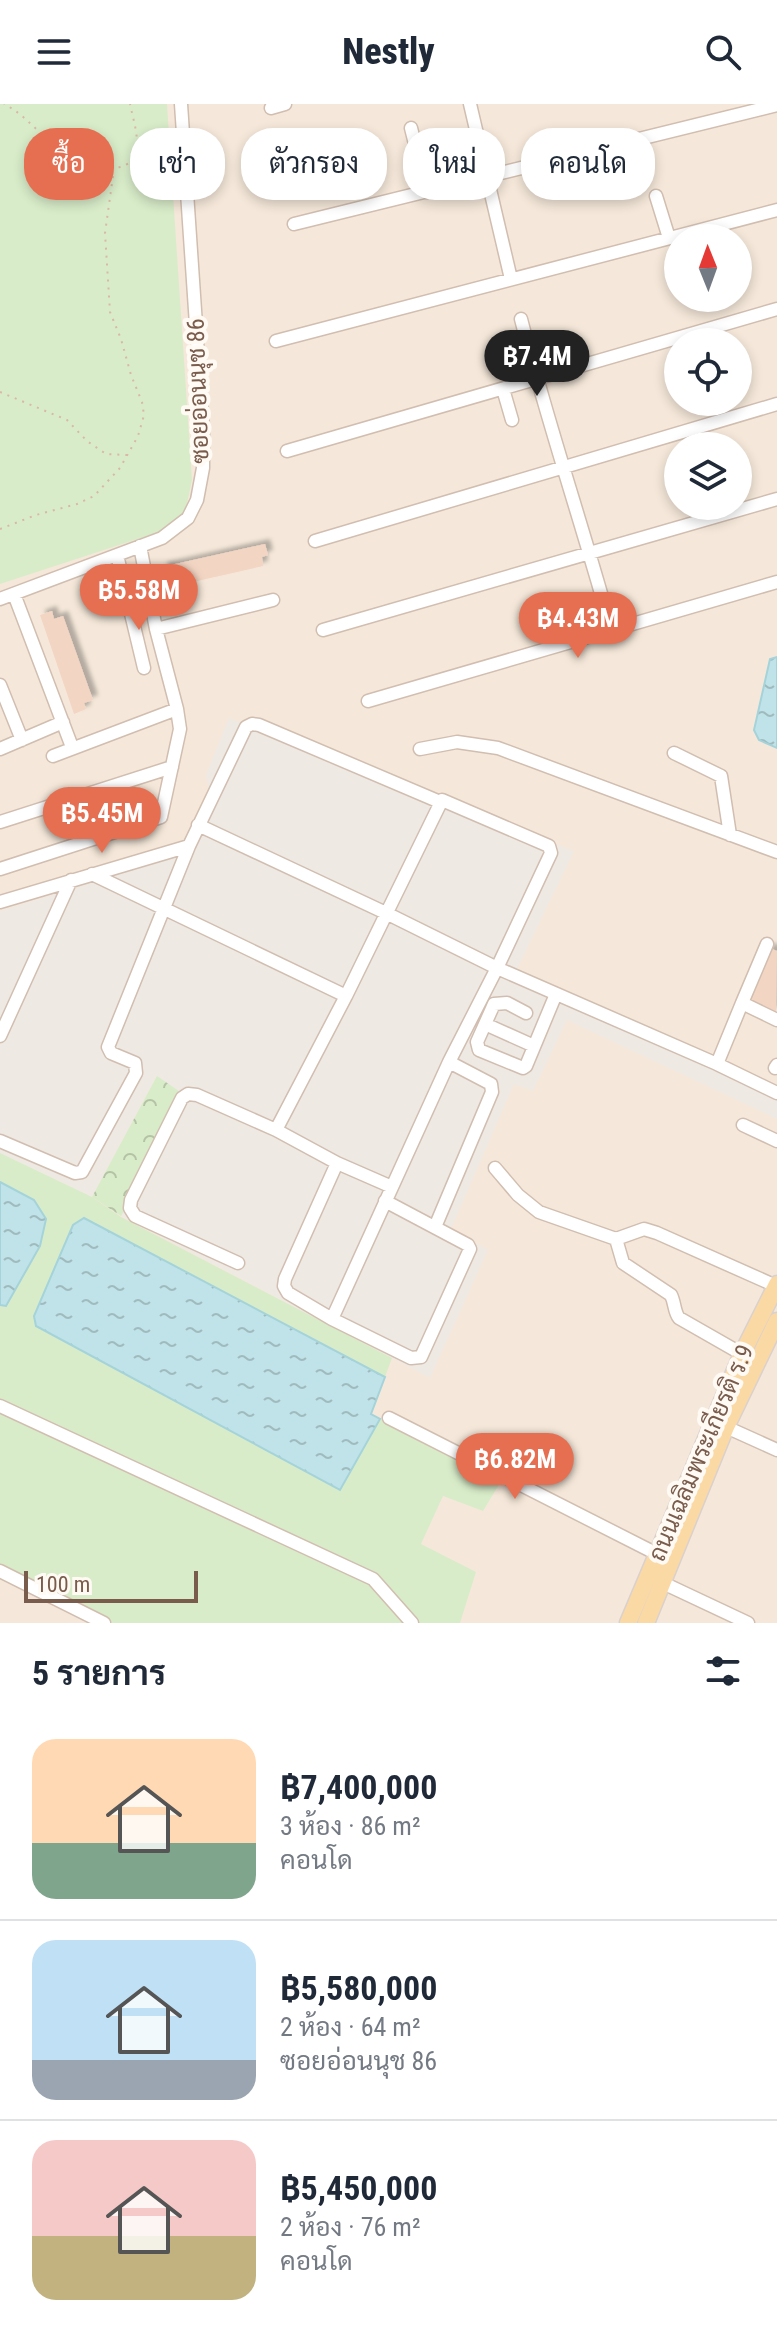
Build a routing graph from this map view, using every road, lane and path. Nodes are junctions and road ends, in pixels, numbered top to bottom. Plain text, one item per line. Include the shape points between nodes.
1 (4, 104) edge
2 (130, 104) edge
3 (181, 104) edge
4 (285, 104) edge
5 (470, 104) edge
6 (777, 105) edge
7 (271, 108) dead end
8 (36, 128) edge
9 (476, 128) edge
10 (114, 169) edge
11 (505, 173) edge
12 (656, 196) dead end
13 (403, 198) edge
14 (110, 200) edge
15 (493, 200) edge
16 (777, 210) edge
17 (294, 224) dead end
18 (665, 224) edge
19 (723, 224) edge
20 (664, 239) edge
21 (511, 279) junction
22 (777, 309) edge
23 (521, 319) dead end
24 (276, 341) dead end
25 (536, 379) junction
26 (503, 389) junction
27 (0, 392) edge
28 (777, 404) edge
29 (512, 420) dead end
30 (287, 451) dead end
31 (127, 455) junction
32 (563, 468) junction
33 (777, 499) edge
34 (0, 529) edge
35 (315, 541) dead end
36 (140, 546) junction
37 (590, 554) junction
38 (117, 555) junction
39 (777, 582) edge
40 (14, 594) junction
41 (0, 599) edge
42 (273, 600) dead end
43 (156, 629) junction
44 (323, 630) dead end
45 (612, 632) junction
46 (144, 668) dead end
47 (0, 685) edge
48 (368, 701) dead end
49 (177, 709) junction
50 (63, 722) junction
51 (22, 740) junction
52 (72, 747) junction
53 (0, 749) edge
54 (420, 749) dead end
55 (674, 753) dead end
56 (53, 756) dead end
57 (172, 767) junction
58 (440, 802) junction
59 (0, 822) edge
60 (198, 825) junction
61 (730, 835) junction
62 (189, 846) junction
63 (777, 852) edge
64 (0, 869) edge
65 (92, 874) junction
66 (71, 880) junction
67 (0, 902) edge
68 (164, 909) junction
69 (388, 914) junction
70 (767, 944) dead end
71 (497, 968) junction
72 (556, 994) junction
73 (346, 996) junction
74 (742, 1003) junction
75 (526, 1013) dead end
76 (777, 1020) edge
77 (485, 1024) junction
78 (0, 1036) edge
79 (534, 1046) junction
80 (449, 1062) junction
81 (717, 1064) junction
82 (777, 1093) edge
83 (743, 1125) dead end
84 (276, 1130) junction
85 (0, 1141) edge
86 (777, 1141) edge
87 (337, 1163) junction
88 (495, 1168) dead end
89 (392, 1187) junction
90 (385, 1201) junction
91 (435, 1227) junction
92 (616, 1239) junction
93 (238, 1263) dead end
94 (776, 1285) edge
95 (332, 1319) junction
96 (777, 1321) edge
97 (772, 1342) edge
98 (742, 1354) junction
99 (0, 1406) edge
100 (389, 1418) dead end
101 (726, 1427) junction
102 (777, 1450) edge
103 (657, 1554) junction
104 (0, 1571) edge
105 (663, 1583) junction
106 (104, 1623) edge
107 (412, 1623) edge
108 (628, 1623) edge
109 (646, 1623) edge
110 (748, 1623) edge

1 - 8 path
2 - 10 path via 136,150 130,162
3 - 36 street, ซอยอ่อนนุช 86 via 203,468 188,518 162,538
4 - 7 street
5 - 9 street
6 - 11 street
12 - 18 street
13 - 17 street
14 - 31 path via 105,233 110,312 144,415
15 - 21 street
16 - 19 street
20 - 21 street
21 - 24 street
22 - 25 street
23 - 25 street
25 - 26 street
25 - 32 street
26 - 29 street
26 - 30 street
27 - 31 path via 67,420 106,454
28 - 32 street
31 - 34 path via 94,496
32 - 35 street
32 - 37 street
33 - 37 street
36 - 38 street, ซอยอ่อนนุช 86
36 - 43 street
37 - 44 street
37 - 45 street
38 - 40 street, ซอยอ่อนนุช 86
38 - 46 street
39 - 45 street
40 - 41 street, ซอยอ่อนนุช 86
40 - 50 street
42 - 43 street
43 - 49 street
45 - 48 street
47 - 51 street
49 - 52 street
49 - 57 street via 180,729
50 - 51 street
50 - 52 street
51 - 53 street
52 - 56 street
54 - 61 street via 457,742 498,748
55 - 61 street via 721,776
57 - 59 street
57 - 64 street via 159,819
58 - 60 street via 252,724
58 - 69 street
58 - 71 street via 445,799 551,849
60 - 62 street
60 - 69 street
61 - 63 street
62 - 65 street
62 - 68 street
65 - 66 street
65 - 68 street
66 - 67 street
66 - 78 street
68 - 73 street
68 - 85 street via 108,1047 135,1063 136,1073 82,1172
69 - 71 street
69 - 73 street
70 - 74 street
71 - 72 street
71 - 80 street
72 - 79 street
72 - 81 street
73 - 84 street
74 - 76 street
74 - 81 street
75 - 77 street via 499,1002
77 - 79 street
77 - 79 street via 479,1050 519,1069 526,1066
80 - 89 street
80 - 91 street via 491,1084 492,1092
81 - 82 street
83 - 86 street
84 - 87 street
84 - 93 street via 188,1094 131,1200 135,1216
87 - 89 street
87 - 95 street via 284,1286
88 - 92 street via 539,1212
89 - 90 street
90 - 91 street
90 - 95 street
91 - 95 street via 468,1245 471,1252 421,1357 411,1358
92 - 94 street via 644,1229
92 - 98 street via 623,1263 671,1295 679,1318
94 - 98 main road, ถนนเฉลิมพระเกียรติ ร.9
96 - 97 main road, ถนนเฉลิมพระเกียรติ ร.9
97 - 101 main road, ถนนเฉลิมพระเกียรติ ร.9
98 - 103 main road, ถนนเฉลิมพระเกียรติ ร.9
99 - 107 street via 373,1579
100 - 103 street
101 - 102 street
101 - 105 main road, ถนนเฉลิมพระเกียรติ ร.9
103 - 108 main road, ถนนเฉลิมพระเกียรติ ร.9
104 - 106 street
105 - 109 main road, ถนนเฉลิมพระเกียรติ ร.9
105 - 110 street

